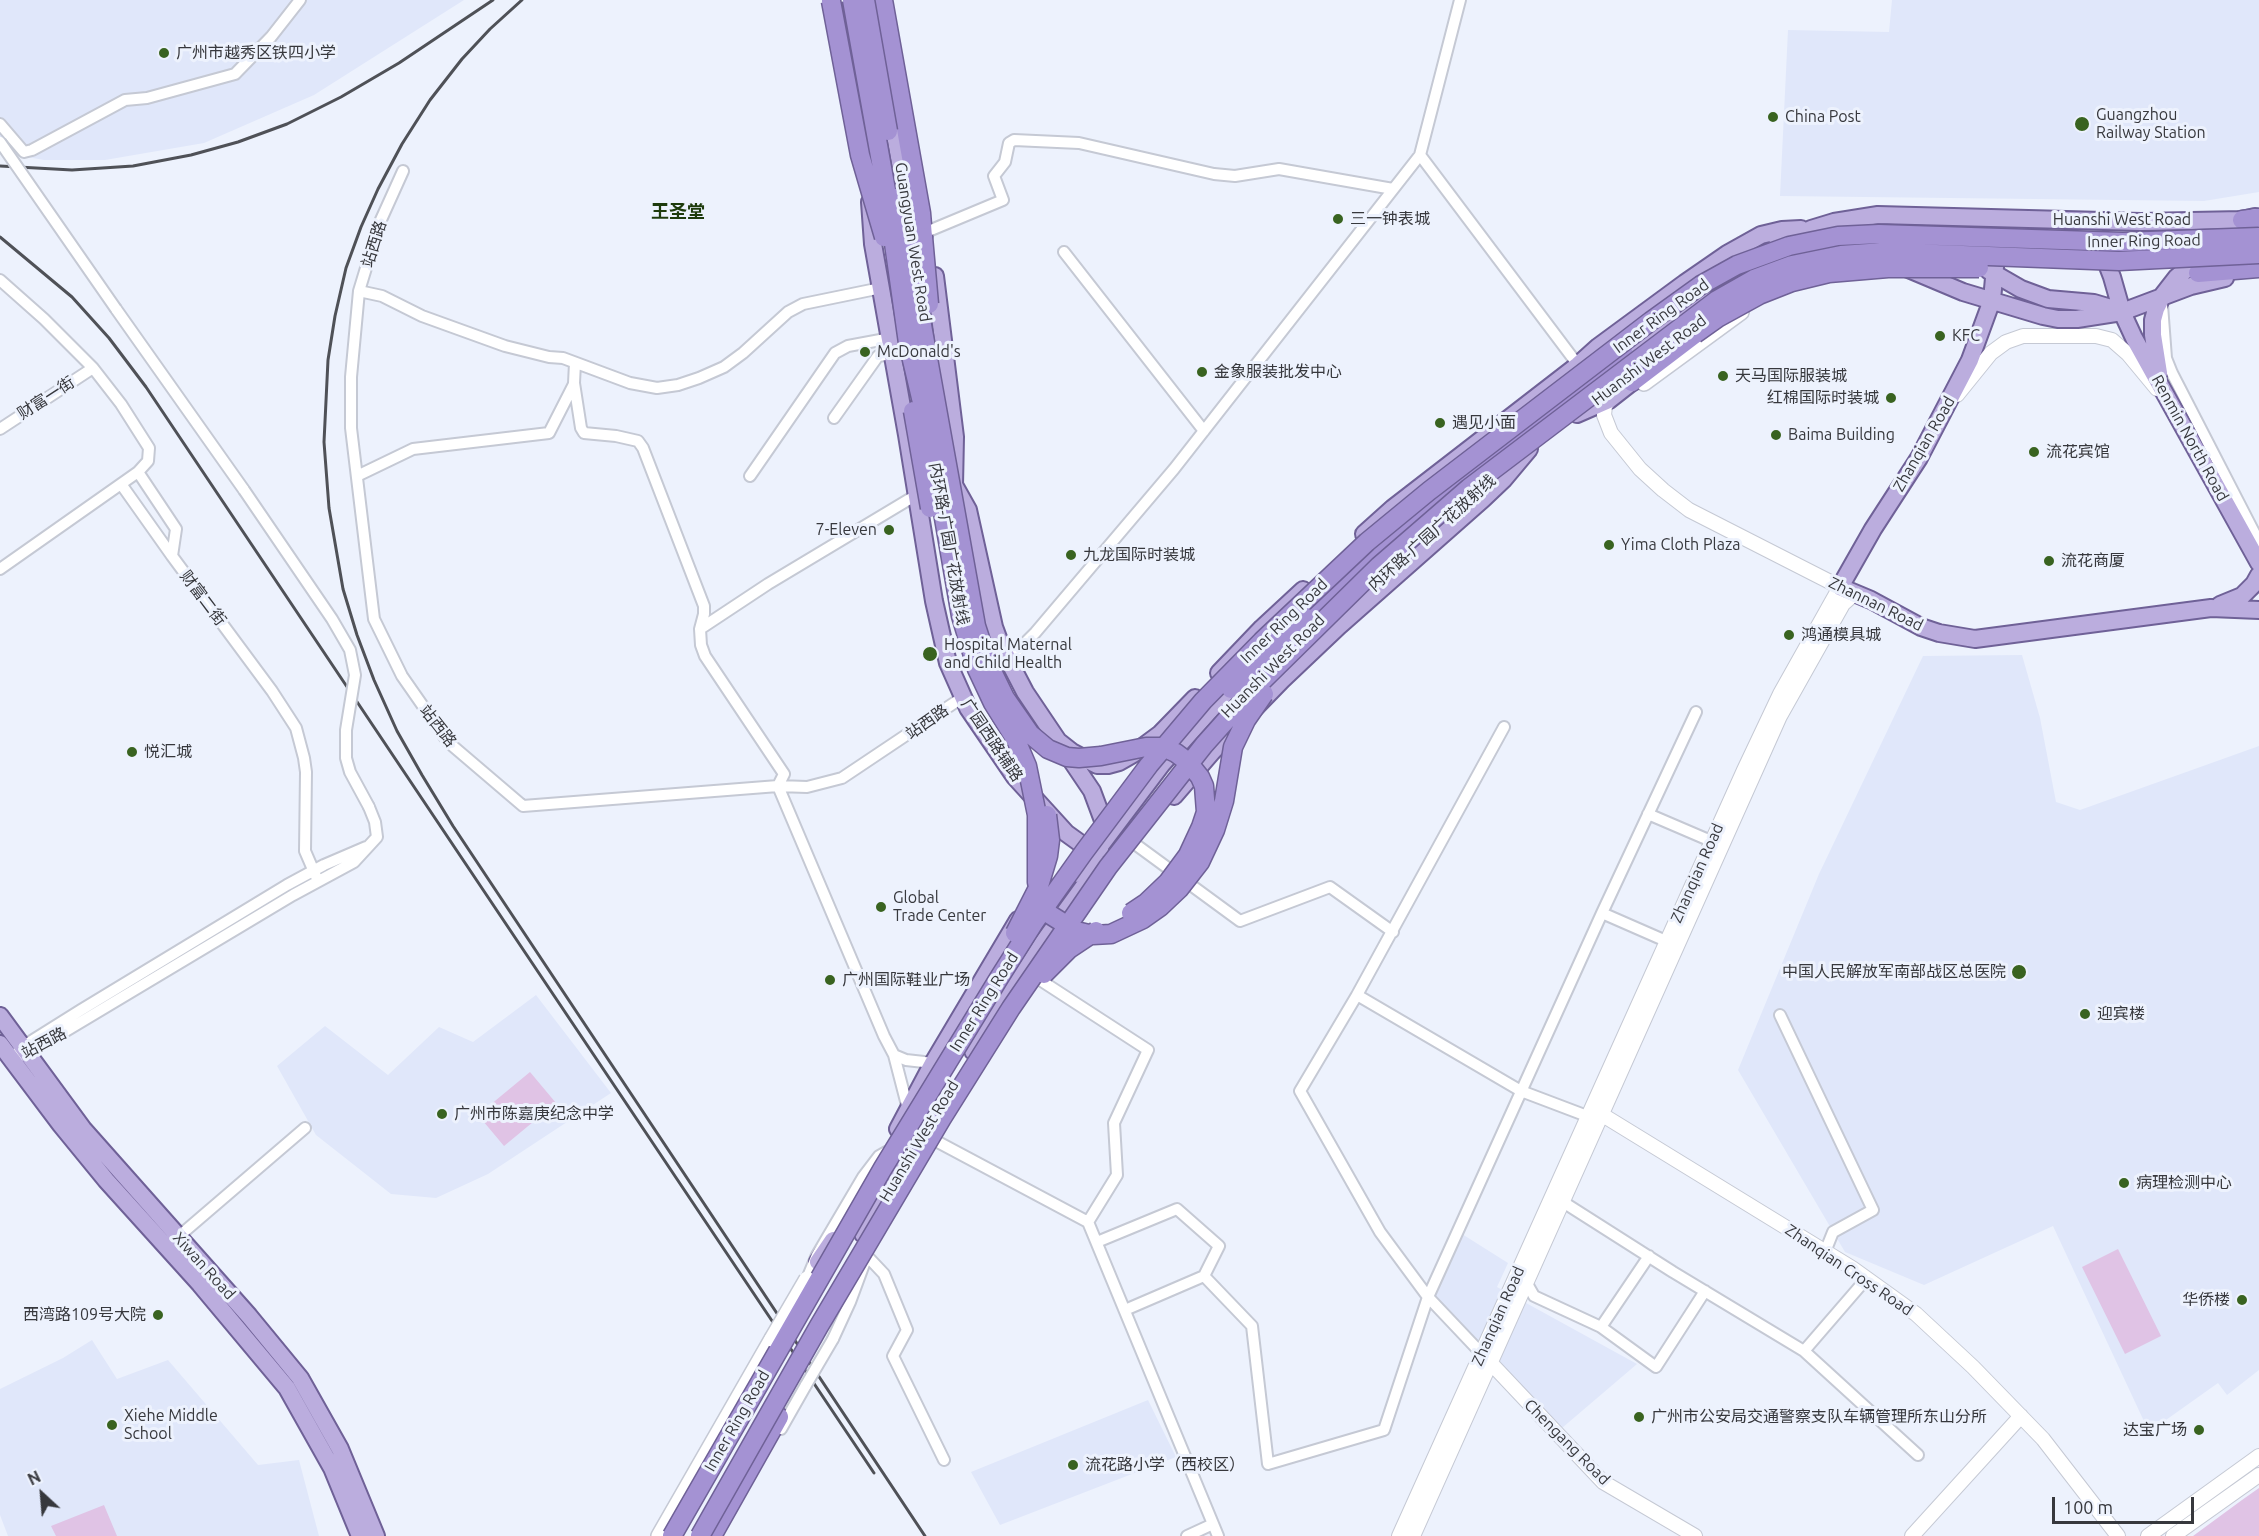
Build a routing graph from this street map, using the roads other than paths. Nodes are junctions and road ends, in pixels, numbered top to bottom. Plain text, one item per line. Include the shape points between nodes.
1 (300, 0) edge
2 (836, 0) edge
3 (852, 0) edge
4 (865, 0) edge
5 (870, 0) edge
6 (883, 0) edge
7 (891, 0) edge
8 (1460, 0) edge
9 (0, 124) edge
10 (15, 142) junction
11 (1, 143) edge
12 (873, 154) junction
13 (1420, 155) junction
14 (403, 171) dead end
15 (1393, 189) junction
16 (1919, 216) junction
17 (1944, 217) junction
18 (1994, 218) junction
19 (2255, 220) edge
20 (2080, 221) junction
21 (2141, 222) junction
22 (911, 225) junction
23 (931, 230) junction
24 (2259, 237) edge
25 (1879, 240) junction
26 (1905, 240) junction
27 (2259, 244) edge
28 (1774, 245) junction
29 (2239, 246) junction
30 (1943, 247) junction
31 (1064, 252) dead end
32 (2259, 254) edge
33 (2120, 261) junction
34 (2259, 261) edge
35 (934, 266) junction
36 (1804, 268) junction
37 (2259, 268) edge
38 (2198, 273) junction
39 (1785, 274) junction
40 (1995, 274) junction
41 (2259, 274) edge
42 (0, 280) edge
43 (881, 288) junction
44 (359, 291) junction
45 (900, 291) junction
46 (2163, 295) junction
47 (1992, 300) junction
48 (2122, 312) junction
49 (897, 345) junction
50 (1624, 354) junction
51 (575, 363) junction
52 (1578, 365) junction
53 (93, 368) junction
54 (1632, 382) joint
55 (574, 383) junction
56 (2161, 386) junction
57 (1609, 400) junction
58 (1947, 407) junction
59 (2175, 412) junction
60 (1569, 416) junction
61 (834, 418) dead end
62 (941, 425) junction
63 (0, 429) edge
64 (1204, 431) junction
65 (1523, 444) junction
66 (912, 464) junction
67 (138, 472) junction
68 (357, 476) junction
69 (750, 476) dead end
70 (121, 484) junction
71 (954, 485) junction
72 (918, 494) junction
73 (2229, 496) junction
74 (2259, 542) edge
75 (172, 556) junction
76 (2259, 563) edge
77 (0, 569) edge
78 (2259, 575) edge
79 (1840, 586) junction
80 (1858, 594) junction
81 (1356, 600) junction
82 (2211, 608) junction
83 (2259, 610) edge
84 (1262, 628) junction
85 (700, 629) junction
86 (1275, 642) junction
87 (1008, 660) junction
88 (1269, 666) junction
89 (1282, 680) junction
90 (963, 697) junction
91 (1696, 712) dead end
92 (1504, 727) dead end
93 (1058, 741) junction
94 (1015, 777) junction
95 (778, 786) junction
96 (1648, 814) junction
97 (1120, 839) junction
98 (1711, 842) junction
99 (1178, 871) joint
100 (315, 876) junction
101 (1602, 913) junction
102 (1393, 932) junction
103 (1038, 941) junction
104 (1666, 941) junction
105 (993, 963) junction
106 (1037, 978) junction
107 (1357, 995) junction
108 (992, 1003) junction
109 (1780, 1015) dead end
110 (0, 1016) edge
111 (998, 1028) junction
112 (0, 1044) edge
113 (20, 1054) junction
114 (894, 1055) junction
115 (935, 1059) junction
116 (953, 1066) junction
117 (1521, 1090) junction
118 (908, 1109) junction
119 (1601, 1114) junction
120 (1587, 1116) junction
121 (305, 1128) dead end
122 (936, 1141) junction
123 (889, 1159) junction
124 (1563, 1202) junction
125 (1089, 1221) junction
126 (851, 1233) junction
127 (178, 1237) junction
128 (1097, 1242) junction
129 (1825, 1252) junction
130 (867, 1256) junction
131 (1649, 1256) junction
132 (818, 1262) junction
133 (1204, 1276) junction
134 (1867, 1278) junction
135 (807, 1279) junction
136 (1521, 1279) junction
137 (1705, 1291) junction
138 (1428, 1297) junction
139 (821, 1308) junction
140 (1125, 1310) junction
141 (1601, 1327) junction
142 (1804, 1352) junction
143 (1485, 1358) junction
144 (793, 1364) junction
145 (2021, 1416) junction
146 (779, 1418) joint
147 (1918, 1455) dead end
148 (2259, 1456) edge
149 (944, 1460) dead end
150 (2259, 1475) edge
151 (700, 1481) junction
152 (1213, 1524) junction
153 (360, 1536) edge
154 (376, 1536) edge
155 (659, 1536) edge
156 (672, 1536) edge
157 (678, 1536) edge
158 (691, 1536) edge
159 (700, 1536) edge
160 (706, 1536) edge
161 (712, 1536) edge
162 (720, 1536) edge
163 (1187, 1536) edge
164 (1218, 1536) edge
165 (1399, 1536) edge
166 (1413, 1536) edge
167 (1695, 1536) edge
168 (1912, 1536) edge
169 (2118, 1536) edge
170 (2148, 1536) edge
171 (2173, 1536) edge

1 - 10 street via 235,74 147,98 125,100 32,150 24,152
2 - 12 main road, Guangyuan West Road
2 - 45 highway, bridge via 860,155
3 - 45 highway, 内环路-广园广花放射线, bridge
4 - 62 highway, 内环路-广园广花放射线, bridge
5 - 22 main road, Guangyuan West Road
6 - 62 highway, bridge via 921,213
7 - 23 main road
8 - 13 street
9 - 10 street
10 - 11 street
11 - 100 street, 站西路, bridge via 244,490 350,650 355,675 346,730 346,758 378,832 370,846
12 - 43 main road, 广园西路辅路 via 870,211
12 - 66 main road, Guangyuan West Road via 930,461
13 - 15 street
13 - 52 street
14 - 44 street, 站西路 via 380,222
15 - 23 street via 1279,169 1235,176 1214,174 1079,143 1014,140 994,176 1003,200
15 - 64 street
16 - 17 main road, Huanshi West Road
16 - 25 main road
16 - 28 main road, Huanshi West Road via 1861,216 1810,229
17 - 18 main road, Huanshi West Road
17 - 26 main road
17 - 30 main road
18 - 20 main road, Huanshi West Road
18 - 40 main road, Zhanqian Road
19 - 21 main road, Huanshi West Road
20 - 21 main road, Huanshi West Road
20 - 48 main road, Renmin North Road via 2104,255
21 - 29 main road via 2134,226 2132,236 2140,246 2149,249
22 - 35 main road
22 - 71 main road, Guangyuan West Road
23 - 35 main road
24 - 97 highway, Inner Ring Road, bridge via 2100,242 1861,234 1789,246 1737,265 1650,321 1367,542 1203,701 1149,765
25 - 26 main road
25 - 28 main road via 1821,246
26 - 30 main road
27 - 29 main road, Huanshi West Road
28 - 39 main road
28 - 50 main road, Huanshi West Road
28 - 52 main road via 1750,241 1702,271
29 - 38 main road
29 - 46 main road, Huanshi West Road via 2191,266
30 - 40 main road
31 - 64 street
32 - 33 highway, Inner Ring Road, bridge
33 - 54 highway, bridge via 2006,268 1888,268 1829,273 1792,282 1719,317
33 - 60 highway, Inner Ring Road, bridge via 1884,252 1833,256 1792,265 1754,279 1717,300
34 - 38 main road
35 - 71 main road via 954,437
36 - 39 main road, Huanshi West Road
36 - 47 main road, Huanshi West Road via 1863,261 1893,263
36 - 57 main road via 1636,389
37 - 38 highway
38 - 46 main road
39 - 60 main road, Huanshi West Road via 1708,315
40 - 47 main road, Zhanqian Road
40 - 48 main road via 2048,299 2094,303
41 - 46 main road via 2204,282
42 - 53 street
43 - 49 main road, 广园西路辅路
43 - 51 street via 803,304 788,312 724,367 678,385 657,388 630,383
44 - 51 street via 382,296 422,316 505,346
44 - 68 street, 站西路 via 351,377 351,428
45 - 49 highway, 内环路-广园广花放射线, bridge
46 - 48 main road, Huanshi West Road
46 - 56 main road via 2153,320
46 - 73 street via 2166,358
47 - 48 main road, Huanshi West Road via 2058,319
47 - 58 main road, Zhanqian Road
48 - 56 main road, Renmin North Road
49 - 60 highway, 内环路-广园广花放射线, bridge via 929,432 966,634 983,684 1023,753 1033,786 1040,896 1056,920 1093,935 1111,934 1143,920 1190,877 1215,830 1239,732 1267,690 1367,590
49 - 61 street via 878,356
49 - 66 main road, 广园西路辅路
49 - 69 street via 848,346 835,353
49 - 123 highway, bridge via 910,383 954,630 982,704 1041,796 1050,840 1033,899
50 - 65 highway
50 - 86 main road, Huanshi West Road via 1416,513
51 - 55 street
52 - 84 main road via 1393,508
53 - 63 street, 财富一街
53 - 67 street via 149,448 148,461
54 - 57 main road
55 - 68 street via 549,433 413,449
55 - 85 street via 584,433 638,441 643,448 704,606
56 - 59 main road, Renmin North Road
57 - 60 main road
57 - 79 street, Zhannan Road via 1604,415 1611,433 1663,490 1689,510
58 - 59 street via 1991,353 2015,337 2096,336 2120,345
58 - 79 main road, Zhanqian Road
59 - 73 main road, Renmin North Road
60 - 65 main road, Huanshi West Road
60 - 111 highway, Inner Ring Road, bridge via 1469,488 1410,538 1255,688 1204,745 1108,867
62 - 99 highway, 内环路-广园广花放射线, bridge via 976,626 1005,698 1030,734 1048,749 1067,757 1158,746 1188,762 1204,786 1206,812
64 - 87 street via 1111,545
65 - 81 main road, Huanshi West Road
65 - 97 highway, bridge via 1402,533 1249,672 1193,728
66 - 72 main road, 广园西路辅路
67 - 70 street
67 - 75 street, 财富二街 via 176,529
68 - 95 street, 站西路 via 374,619 402,676 448,742 523,806
70 - 75 street
70 - 77 street
71 - 87 main road via 968,510 994,627
72 - 85 street
72 - 90 main road, 广园西路辅路 via 939,629
73 - 74 street
73 - 76 main road, Renmin North Road
75 - 100 street, 财富二街 via 296,728 306,772 305,851
78 - 82 main road via 2241,596
79 - 80 main road, Zhannan Road
79 - 98 street, Zhanqian Road via 1780,694
80 - 82 main road, Zhannan Road via 1921,627 1975,639
80 - 119 street, Zhanqian Road via 1843,604 1780,717
81 - 88 main road, Huanshi West Road via 1307,629
81 - 89 main road
82 - 83 main road, Zhannan Road
84 - 86 main road
84 - 93 main road via 1160,734 1119,762 1097,765
85 - 95 street via 705,656 784,774
86 - 97 main road, Huanshi West Road via 1190,732
87 - 93 main road
88 - 89 main road
88 - 97 main road, Huanshi West Road via 1212,727
89 - 97 main road
90 - 94 main road, 广园西路辅路
90 - 95 street, 站西路 via 842,778 807,787
91 - 96 street
92 - 102 street
93 - 97 main road
94 - 97 main road, 广园西路辅路 via 1066,833 1084,846
94 - 105 main road via 1046,834 1050,856
95 - 114 street
96 - 98 street
96 - 101 street
97 - 102 street via 1240,921 1330,887
97 - 103 main road, Huanshi West Road
97 - 106 main road
97 - 123 highway, Inner Ring Road, bridge via 1029,930
98 - 104 street, Zhanqian Road
99 - 111 highway, Inner Ring Road, bridge via 1146,903 1070,949
100 - 113 street, 站西路
101 - 104 street
101 - 117 street
102 - 107 street
103 - 105 main road
103 - 108 main road, Huanshi West Road
103 - 139 main road, Huanshi West Road
104 - 120 street, Zhanqian Road
105 - 108 main road
105 - 115 main road
106 - 122 main road
106 - 125 street via 1148,1050 1114,1123 1117,1175
107 - 117 street
107 - 138 street via 1300,1091 1380,1232
108 - 116 main road, Huanshi West Road
109 - 129 street via 1873,1210 1833,1232
110 - 113 main road, Xiwan Road
111 - 159 highway, Inner Ring Road, bridge via 899,1189
112 - 113 main road, Xiwan Road
113 - 127 main road, Xiwan Road
113 - 153 main road, Xiwan Road via 56,1118 287,1388 332,1468
114 - 115 street via 906,1060
114 - 118 street
115 - 116 street
115 - 118 main road
116 - 123 main road, Huanshi West Road
117 - 120 street
117 - 138 street
118 - 123 main road
119 - 120 street
119 - 124 street, Zhanqian Road
119 - 129 street, Zhanqian Cross Road
120 - 136 street, Zhanqian Road
121 - 127 street
122 - 125 street
122 - 130 main road
123 - 126 main road, Huanshi West Road
123 - 132 main road
123 - 135 street via 875,1160 863,1177
123 - 156 highway, Inner Ring Road, bridge
124 - 131 street
124 - 136 street, Zhanqian Road
125 - 128 street
126 - 132 main road
126 - 139 main road, Huanshi West Road
127 - 154 main road, Xiwan Road via 300,1378 344,1458
128 - 133 street via 1177,1209 1219,1246
128 - 140 street
129 - 134 street, Zhanqian Cross Road
130 - 139 main road
130 - 144 street, bridge via 833,1339
130 - 149 street via 884,1275 907,1330 893,1356
131 - 137 street
131 - 141 street
132 - 135 main road
133 - 138 street via 1252,1326 1268,1464 1384,1430
133 - 140 street
134 - 142 street
134 - 145 street, Zhanqian Cross Road via 1932,1328
135 - 144 main road, bridge
136 - 141 street via 1534,1296
136 - 143 street, Zhanqian Road
137 - 141 street via 1656,1367
137 - 142 street
138 - 143 street
139 - 144 main road
139 - 144 main road, bridge via 810,1340
140 - 152 street
142 - 147 street
143 - 165 street, Zhanqian Road
143 - 166 street, Zhanqian Road
143 - 167 street, Chengang Road via 1603,1482
144 - 146 main road
144 - 151 main road via 763,1371
144 - 158 main road
144 - 160 main road
144 - 162 street
145 - 168 street
145 - 169 street, Zhanqian Cross Road
146 - 161 highway
148 - 170 street
150 - 171 street
151 - 155 main road
151 - 157 main road
152 - 163 street
152 - 164 street

